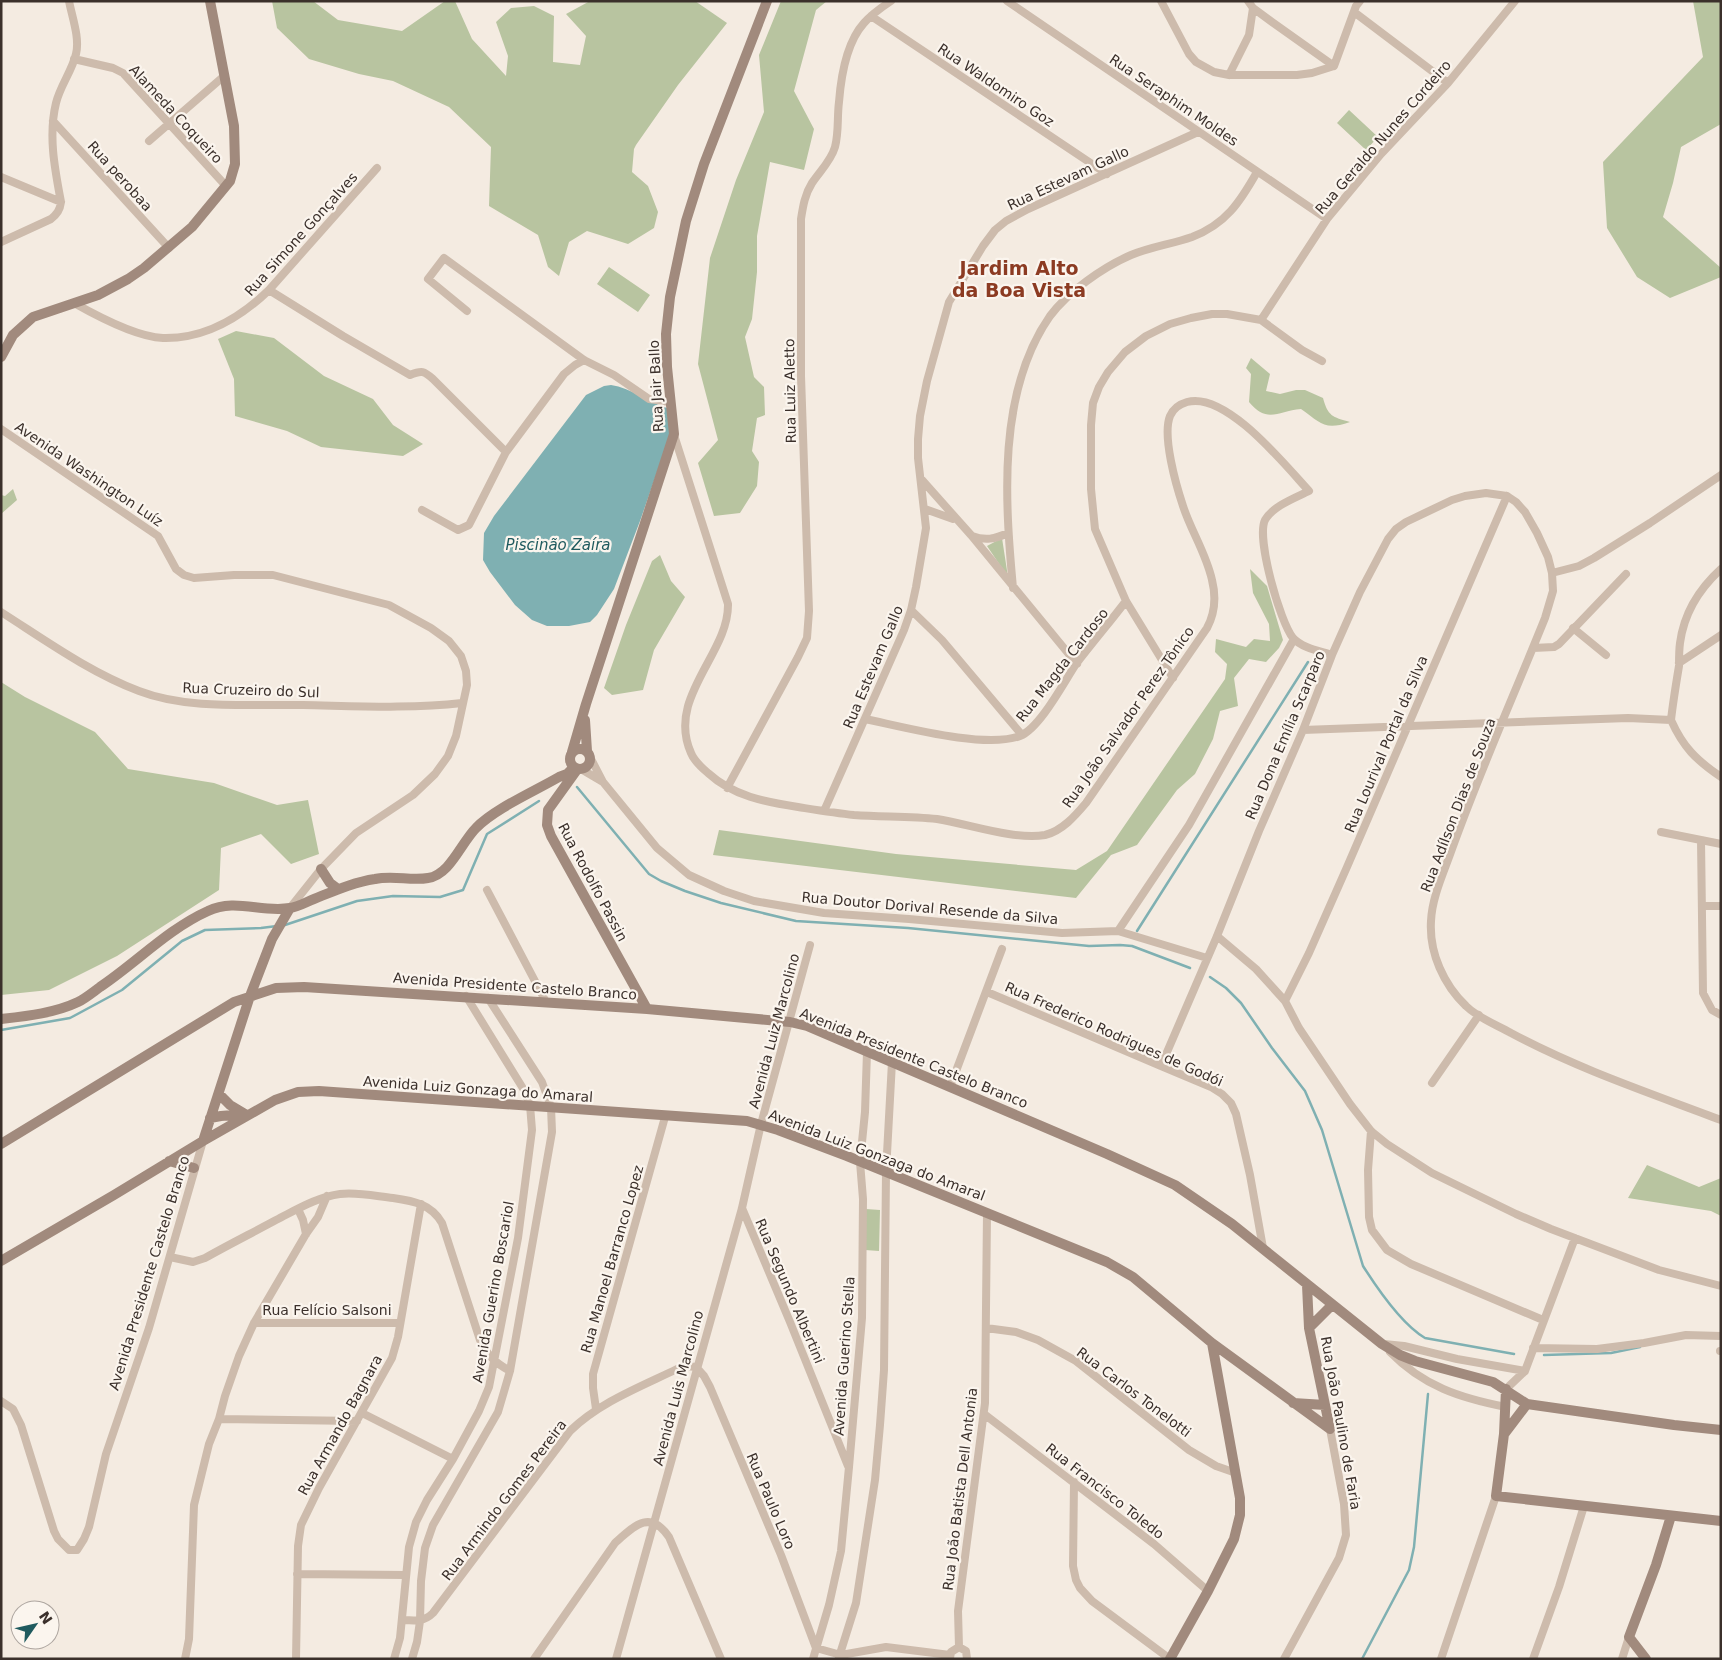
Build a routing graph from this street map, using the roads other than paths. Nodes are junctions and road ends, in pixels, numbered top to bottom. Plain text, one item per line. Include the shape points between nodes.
1 (69, 1) edge
2 (210, 1) edge
3 (767, 1) edge
4 (891, 1) edge
5 (1007, 1) edge
6 (1162, 1) edge
7 (1248, 1) edge
8 (1360, 1) edge
9 (1515, 1) edge
10 (1253, 8) junction
11 (1354, 12) junction
12 (871, 16) junction
13 (74, 59) junction
14 (1334, 66) junction
15 (1228, 75) junction
16 (223, 76) junction
17 (1448, 82) junction
18 (53, 121) junction
19 (169, 125) junction
20 (1198, 132) junction
21 (149, 141) dead end
22 (376, 168) dead end
23 (1257, 172) junction
24 (1107, 174) junction
25 (1, 177) edge
26 (226, 186) junction
27 (61, 202) junction
28 (1327, 219) junction
29 (1, 242) edge
30 (169, 248) junction
31 (269, 290) junction
32 (74, 303) junction
33 (467, 311) dead end
34 (1261, 320) junction
35 (1, 357) edge
36 (584, 360) junction
37 (1322, 361) dead end
38 (670, 402) junction
39 (1, 429) edge
40 (674, 434) junction
41 (506, 452) junction
42 (1721, 475) edge
43 (920, 479) junction
44 (1507, 496) junction
45 (925, 509) junction
46 (422, 510) dead end
47 (955, 519) junction
48 (1008, 533) junction
49 (971, 535) junction
50 (1721, 569) edge
51 (1552, 573) junction
52 (1626, 574) dead end
53 (1013, 588) junction
54 (1126, 601) junction
55 (911, 610) junction
56 (1, 612) edge
57 (1573, 628) junction
58 (1721, 635) edge
59 (1294, 639) junction
60 (1533, 648) junction
61 (1332, 655) junction
62 (1606, 655) dead end
63 (1679, 663) junction
64 (1077, 664) junction
65 (1173, 678) junction
66 (462, 703) junction
67 (584, 711) junction
68 (865, 719) junction
69 (1670, 720) junction
70 (1502, 724) junction
71 (1407, 726) junction
72 (1303, 730) junction
73 (1022, 736) junction
74 (588, 754) junction
75 (575, 764) junction
76 (1721, 777) edge
77 (603, 782) junction
78 (728, 788) junction
79 (824, 811) junction
80 (1661, 832) dead end
81 (1701, 840) junction
82 (1721, 844) edge
83 (321, 869) junction
84 (338, 890) junction
85 (487, 890) dead end
86 (1703, 906) junction
87 (1721, 906) edge
88 (290, 908) junction
89 (1118, 931) junction
90 (1216, 936) junction
91 (810, 946) dead end
92 (1002, 949) dead end
93 (1207, 958) junction
94 (987, 992) junction
95 (250, 996) junction
96 (466, 996) junction
97 (488, 998) junction
98 (1285, 1001) junction
99 (546, 1002) junction
100 (647, 1009) junction
101 (1479, 1015) junction
102 (1721, 1015) edge
103 (1, 1019) edge
104 (790, 1022) junction
105 (867, 1052) junction
106 (892, 1062) junction
107 (1161, 1066) junction
108 (1432, 1083) dead end
109 (950, 1087) junction
110 (219, 1094) junction
111 (530, 1105) junction
112 (551, 1107) junction
113 (249, 1114) junction
114 (665, 1117) junction
115 (210, 1118) junction
116 (1721, 1120) edge
117 (762, 1124) junction
118 (1371, 1131) junction
119 (203, 1141) junction
120 (1, 1144) edge
121 (169, 1161) junction
122 (860, 1162) junction
123 (194, 1168) junction
124 (886, 1172) junction
125 (327, 1196) junction
126 (421, 1204) junction
127 (742, 1208) junction
128 (298, 1209) junction
129 (987, 1213) junction
130 (306, 1234) junction
131 (1575, 1238) junction
132 (1263, 1248) junction
133 (170, 1256) junction
134 (1, 1261) edge
135 (1307, 1285) junction
136 (1721, 1286) edge
137 (1332, 1304) junction
138 (1543, 1320) junction
139 (254, 1323) junction
140 (400, 1323) junction
141 (986, 1328) junction
142 (1309, 1328) junction
143 (1721, 1336) edge
144 (1212, 1343) junction
145 (1382, 1344) junction
146 (1533, 1348) junction
147 (494, 1362) junction
148 (696, 1367) junction
149 (510, 1371) junction
150 (1525, 1371) junction
151 (1506, 1389) junction
152 (1, 1401) edge
153 (1292, 1402) junction
154 (1527, 1404) junction
155 (1325, 1405) junction
156 (1506, 1407) junction
157 (596, 1409) junction
158 (362, 1413) junction
159 (984, 1414) junction
160 (219, 1420) junction
161 (357, 1421) junction
162 (1330, 1429) junction
163 (1721, 1430) edge
164 (1504, 1434) junction
165 (453, 1459) junction
166 (849, 1468) junction
167 (1236, 1473) junction
168 (1074, 1482) junction
169 (1496, 1496) junction
170 (1584, 1506) junction
171 (1671, 1516) junction
172 (1721, 1521) edge
173 (654, 1522) junction
174 (297, 1574) junction
175 (405, 1575) junction
176 (1208, 1590) junction
177 (403, 1620) junction
178 (420, 1621) junction
179 (1629, 1637) junction
180 (959, 1647) junction
181 (816, 1648) junction
182 (840, 1657) edge
183 (950, 1657) edge
184 (1645, 1658) edge
185 (185, 1659) edge
186 (296, 1659) edge
187 (394, 1659) edge
188 (412, 1659) edge
189 (534, 1659) edge
190 (616, 1659) edge
191 (721, 1659) edge
192 (813, 1659) edge
193 (967, 1659) edge
194 (1170, 1659) edge
195 (1284, 1659) edge
196 (1441, 1659) edge
197 (1533, 1659) edge
198 (1622, 1659) edge

1 - 13 street via 77,44
2 - 16 street
3 - 38 street, Rua Jair Ballo via 704,164 686,220 666,334
4 - 12 street, Rua Luiz Aletto
5 - 20 street, Rua Seraphim Moldes
6 - 15 street via 1196,62
7 - 10 street
8 - 11 street
9 - 17 street, Rua Geraldo Nunes Cordeiro
10 - 14 street
10 - 15 street via 1249,35
11 - 14 street
11 - 17 street
12 - 24 street, Rua Waldomiro Goz
12 - 78 street, Rua Luiz Aletto via 850,49 842,75 835,148 811,184 801,219 807,638
13 - 18 street via 60,90
13 - 19 street, Alameda Coqueiro via 123,73
14 - 15 street via 1312,74
16 - 19 street
16 - 26 street via 236,151 233,173
17 - 28 street, Rua Geraldo Nunes Cordeiro via 1381,154
18 - 27 street
18 - 30 street, Rua perobaa
19 - 21 street
19 - 26 street, Alameda Coqueiro
20 - 23 street, Rua Seraphim Moldes
20 - 24 street, Rua Estevam Gallo
22 - 31 street, Rua Simone Gonçalves
23 - 28 street, Rua Seraphim Moldes
23 - 48 street via 1235,208 1210,229 1132,254 1111,265 1075,290 1050,316 1030,353 1010,432
24 - 43 street, Rua Estevam Gallo via 1006,221 983,246 961,281 949,302 927,381 918,439
25 - 27 street
26 - 30 street via 201,217
27 - 29 street via 57,214 51,219
28 - 34 street, Rua Geraldo Nunes Cordeiro
30 - 32 street via 128,279
31 - 32 street, Rua Simone Gonçalves via 251,307 214,329 162,338 114,324
31 - 41 street via 410,375 424,372
32 - 35 street via 33,317 22,325
33 - 36 street via 428,279 444,258
34 - 37 street
34 - 54 street via 1212,314 1170,324 1125,352 1099,387 1093,403 1091,425 1094,525
36 - 38 street via 649,398
36 - 41 street via 564,374
38 - 40 street, Rua Jair Ballo
39 - 66 street, Avenida Washington Luíz via 158,536 176,569 184,575 194,578 273,575 389,605 413,617 449,641 461,656 467,685
40 - 67 street, Rua Jair Ballo
40 - 78 street, Rua João Salvador Perez Tônico via 728,604 726,621 690,700 686,715 687,744 704,770
41 - 46 street via 470,525 458,530
42 - 51 street via 1594,558
43 - 45 street, Rua Estevam Gallo
43 - 47 street
44 - 51 street, Rua Adílson Dias de Souza via 1525,512 1548,557
44 - 61 street, Rua Dona Emília Scarparo via 1486,493 1465,496 1396,529 1360,592
44 - 71 street, Rua Lourival Portal da Silva
45 - 47 street
45 - 55 street, Rua Estevam Gallo via 926,528
47 - 49 street
48 - 49 street via 992,539
48 - 53 street
49 - 53 street
50 - 63 street via 1698,593 1690,610 1680,643
51 - 60 street, Rua Adílson Dias de Souza via 1551,600
52 - 57 street
53 - 64 street
54 - 64 street, Rua Magda Cardoso
54 - 65 street
55 - 68 street, Rua Estevam Gallo
55 - 73 street via 942,640
56 - 66 street, Rua Cruzeiro do Sul via 79,662 139,691 166,699 336,705
57 - 60 street via 1554,647
57 - 62 street
58 - 63 street
59 - 61 street
59 - 65 street, Rua João Salvador Perez Tônico via 1286,625 1268,569 1262,528 1275,509 1309,491 1270,448 1226,410 1190,401 1176,408 1170,416 1169,449 1183,507 1213,581 1214,605 1207,628
59 - 89 street via 1189,825
60 - 70 street, Rua Adílson Dias de Souza
61 - 72 street, Rua Dona Emília Scarparo
63 - 69 street
64 - 73 street, Rua Magda Cardoso via 1044,713
65 - 79 street, Rua João Salvador Perez Tônico via 1086,804 1066,824 1046,834 1016,834 925,818
66 - 83 street via 456,736 448,756 435,774 413,795 356,833
67 - 74 street, Rua Jair Ballo
67 - 75 street, Rua Jair Ballo
68 - 73 street, Rua Magda Cardoso via 978,740
68 - 79 street, Rua Estevam Gallo
69 - 70 street via 1628,718
69 - 76 street via 1689,752
70 - 71 street
70 - 101 street, Rua Adílson Dias de Souza via 1459,830 1430,922 1435,952 1445,979 1467,1008
71 - 72 street
71 - 98 street, Rua Lourival Portal da Silva
72 - 90 street, Rua Dona Emília Scarparo
74 - 75 street via 589,764
74 - 75 street via 580,749
74 - 77 street, Rua Doutor Dorival Resende da Silva
75 - 77 street, Rua Doutor Dorival Resende da Silva
75 - 84 street via 560,777 476,827 448,868 438,875 428,878 376,878
75 - 100 street, Rua Rodolfo Passin via 548,810 547,824
77 - 89 street, Rua Doutor Dorival Resende da Silva via 657,848 689,875 754,901 824,913 1062,933
78 - 79 street, Rua João Salvador Perez Tônico via 775,804
80 - 81 street
81 - 82 street
81 - 86 street
83 - 84 street
83 - 88 street
84 - 88 street
85 - 99 street
86 - 87 street
86 - 102 street via 1703,994 1712,1010
88 - 95 street via 272,939
88 - 103 street via 262,909 228,904 208,910 80,1001 60,1009
89 - 93 street, Rua Doutor Dorival Resende da Silva
90 - 93 street, Rua Dona Emília Scarparo
90 - 98 street via 1256,969
91 - 104 street, Avenida Luiz Marcolino
92 - 94 street
93 - 107 street, Rua Dona Emília Scarparo
94 - 107 street, Rua Frederico Rodrigues de Godói
94 - 109 street
95 - 96 street, Avenida Presidente Castelo Branco via 290,986
95 - 110 street, Avenida Presidente Castelo Branco
95 - 120 street, Avenida Presidente Castelo Branco via 234,1002
96 - 97 street, Avenida Presidente Castelo Branco
96 - 111 street, Avenida Guerino Boscariol
97 - 99 street, Avenida Presidente Castelo Branco
97 - 112 street, Avenida Guerino Boscariol via 542,1082
98 - 118 street via 1313,1050
99 - 100 street, Avenida Presidente Castelo Branco
100 - 104 street, Avenida Presidente Castelo Branco
101 - 108 street
101 - 116 street, Rua Adílson Dias de Souza via 1574,1063
104 - 105 street, Avenida Presidente Castelo Branco
104 - 117 street, Avenida Luiz Marcolino
105 - 106 street, Avenida Presidente Castelo Branco
105 - 122 street, Avenida Guerino Stella
106 - 109 street, Avenida Presidente Castelo Branco
106 - 124 street
107 - 132 street, Rua Frederico Rodrigues de Godói via 1211,1087 1230,1103 1236,1114 1248,1166
109 - 132 street, Avenida Presidente Castelo Branco via 1175,1185
110 - 113 street via 230,1105
110 - 115 street, Avenida Presidente Castelo Branco
111 - 112 street, Avenida Luiz Gonzaga do Amaral
111 - 113 street, Avenida Luiz Gonzaga do Amaral via 319,1091 298,1092
111 - 147 street, Avenida Guerino Boscariol via 532,1130 519,1228
112 - 114 street, Avenida Luiz Gonzaga do Amaral
112 - 149 street, Avenida Guerino Boscariol via 552,1132
113 - 115 street, Avenida Luiz Gonzaga do Amaral
113 - 119 street, Avenida Luiz Gonzaga do Amaral
114 - 117 street, Avenida Luiz Gonzaga do Amaral
114 - 157 street, Rua Manoel Barranco Lopez via 593,1374
115 - 119 street, Avenida Presidente Castelo Branco
117 - 122 street, Avenida Luiz Gonzaga do Amaral
117 - 127 street, Avenida Luis Marcolino
118 - 131 street via 1432,1173 1516,1214
118 - 138 street via 1369,1217 1372,1230 1387,1250 1410,1264
119 - 121 street, Avenida Luiz Gonzaga do Amaral
119 - 123 street, Avenida Presidente Castelo Branco
121 - 123 street
121 - 134 street, Avenida Luiz Gonzaga do Amaral
122 - 124 street, Avenida Luiz Gonzaga do Amaral
122 - 166 street, Avenida Guerino Stella via 864,1199 862,1318
123 - 133 street, Avenida Presidente Castelo Branco
124 - 129 street, Avenida Luiz Gonzaga do Amaral
124 - 182 street via 884,1370 880,1425 856,1603
125 - 126 street via 354,1193
125 - 128 street
125 - 130 street
126 - 140 street, Rua Armando Bagnara
126 - 147 street via 429,1207 442,1223 480,1340
127 - 148 street, Avenida Luis Marcolino
127 - 166 street, Rua Segundo Albertini
128 - 130 street
128 - 133 street via 204,1258 193,1262
129 - 141 street, Rua João Batista Dell Antonia
129 - 144 street, Avenida Luiz Gonzaga do Amaral via 1107,1262 1133,1277
130 - 139 street
131 - 136 street via 1659,1270
131 - 138 street
132 - 135 street, Avenida Presidente Castelo Branco
133 - 152 street, Avenida Presidente Castelo Branco via 106,1454 89,1527 77,1550 69,1550 58,1539 21,1425 13,1409
135 - 137 street, Avenida Presidente Castelo Branco
135 - 142 street, Rua João Paulino de Faria
137 - 142 street, Rua João Paulino de Faria
137 - 145 street, Avenida Presidente Castelo Branco
138 - 146 street
139 - 140 street, Rua Felício Salsoni
139 - 160 street via 231,1378
140 - 158 street, Rua Armando Bagnara via 392,1358
141 - 159 street, Rua João Batista Dell Antonia
141 - 167 street, Rua Carlos Tonelotti via 1024,1334 1076,1361 1189,1450 1216,1466
142 - 155 street, Rua João Paulino de Faria
143 - 146 street via 1686,1335 1597,1349
144 - 153 street, Avenida Luiz Gonzaga do Amaral
144 - 167 street
145 - 150 street
145 - 151 street, Avenida Presidente Castelo Branco via 1408,1359 1493,1382
145 - 156 street, Avenida Presidente Castelo Branco via 1401,1364 1441,1389
146 - 150 street
147 - 149 street
147 - 165 street, Avenida Guerino Boscariol via 489,1387
148 - 157 street, Rua Armindo Gomes Pereira via 677,1369
148 - 173 street, Avenida Luis Marcolino
148 - 181 street, Rua Paulo Loro via 710,1386
149 - 178 street, Avenida Guerino Boscariol via 498,1412 433,1525 425,1548
150 - 151 street
151 - 154 street, Avenida Presidente Castelo Branco
151 - 156 street
153 - 155 street
153 - 162 street, Avenida Luiz Gonzaga do Amaral
154 - 163 street, Avenida Presidente Castelo Branco
154 - 164 street
155 - 162 street, Rua João Paulino de Faria
156 - 164 street
157 - 178 street, Rua Armindo Gomes Pereira via 570,1431 441,1603
158 - 161 street, Rua Armando Bagnara
158 - 165 street
159 - 168 street, Rua Francisco Toledo
159 - 180 street, Rua João Batista Dell Antonia via 958,1611
160 - 161 street
160 - 185 street via 209,1444 194,1505
161 - 174 street, Rua Armando Bagnara via 301,1525
162 - 195 street, Rua João Paulino de Faria via 1344,1504 1346,1535 1339,1558
164 - 169 street
165 - 175 street, Avenida Guerino Boscariol via 426,1500 416,1522
166 - 181 street, Avenida Guerino Stella via 841,1551
167 - 176 street via 1240,1515 1234,1539
168 - 176 street, Rua Francisco Toledo
168 - 194 street via 1073,1566 1080,1588 1092,1601
169 - 170 street
169 - 196 street
170 - 171 street
170 - 197 street
171 - 172 street
171 - 179 street
173 - 189 street via 630,1529 615,1543
173 - 190 street, Avenida Luis Marcolino
173 - 191 street via 668,1537
174 - 175 street
174 - 186 street, Rua Armando Bagnara
175 - 177 street, Avenida Guerino Boscariol
176 - 194 street
177 - 178 street
177 - 187 street
178 - 188 street
179 - 184 street
179 - 198 street
180 - 183 street via 953,1649
180 - 193 street via 966,1651
181 - 182 street
181 - 192 street, Avenida Guerino Stella
182 - 183 street via 886,1647

